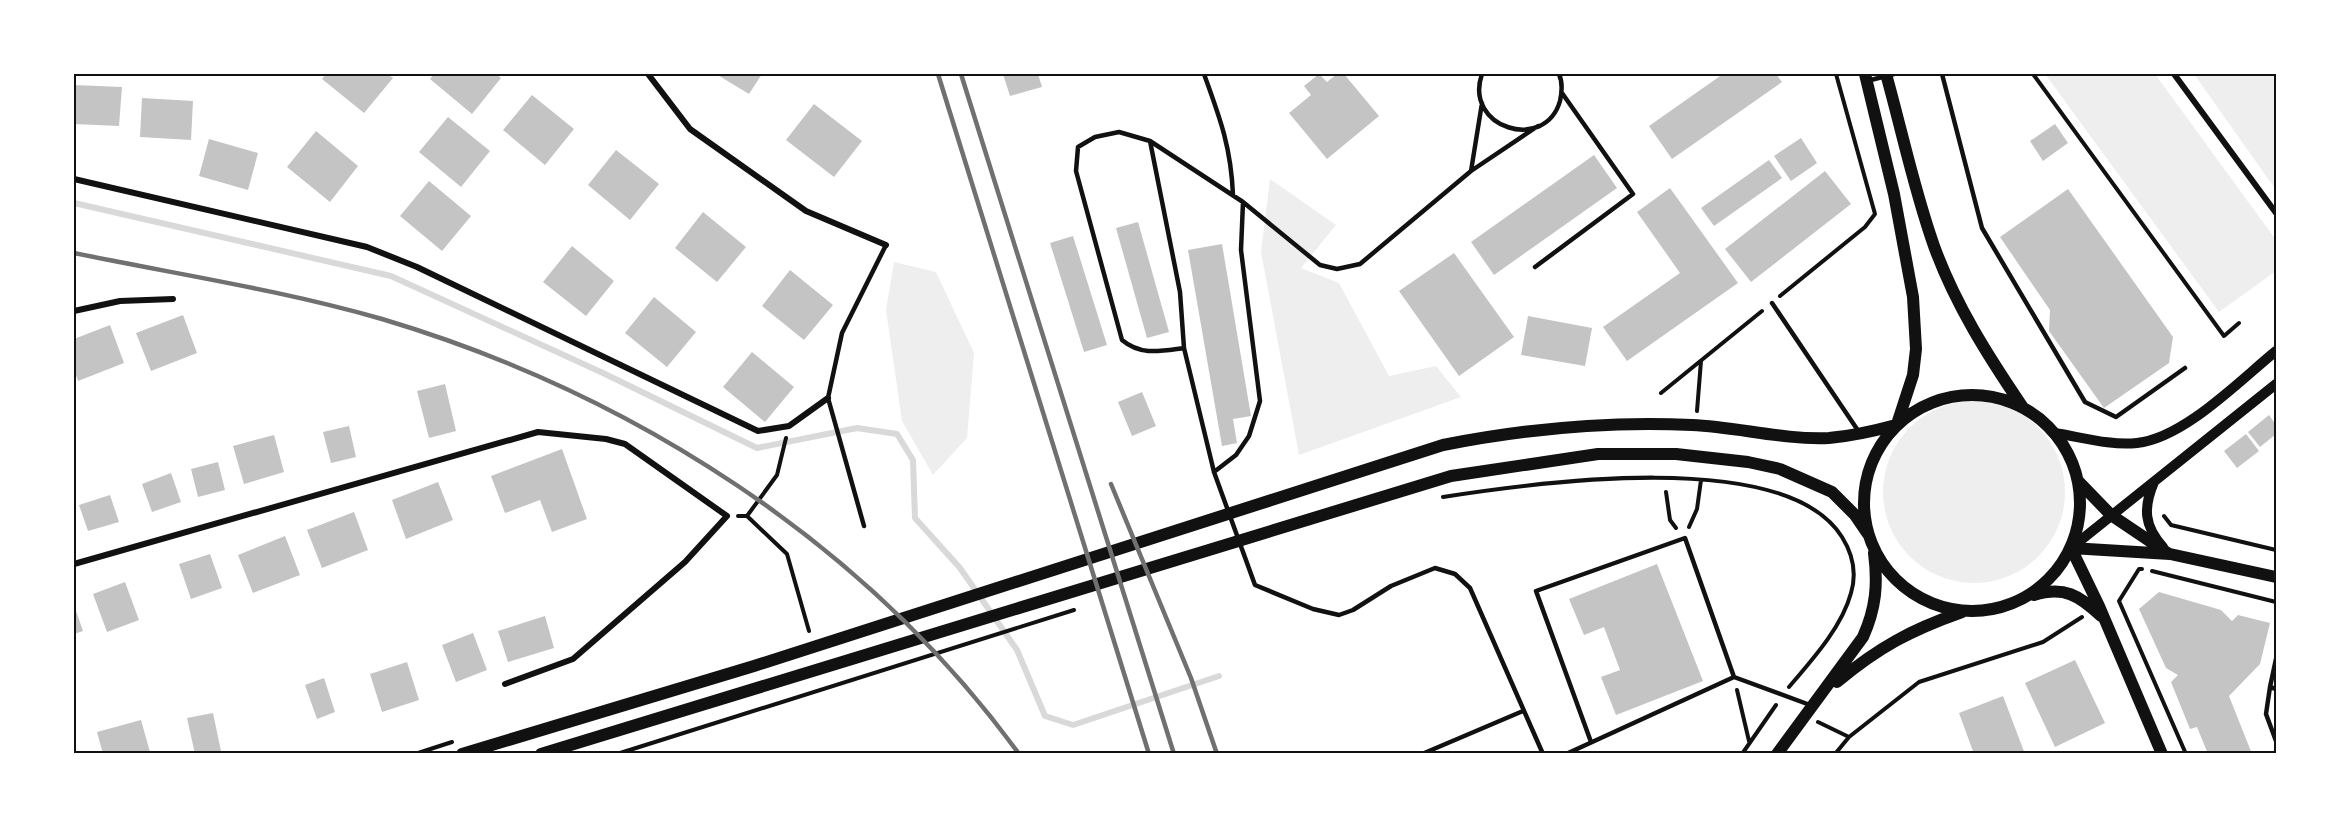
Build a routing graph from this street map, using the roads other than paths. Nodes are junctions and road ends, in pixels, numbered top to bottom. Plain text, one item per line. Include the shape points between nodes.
1 (648, 74) edge
2 (1204, 74) edge
3 (1482, 74) edge
4 (1559, 74) edge
5 (1889, 74) edge
6 (1942, 74) edge
7 (2174, 74) edge
8 (1866, 77) edge
9 (1562, 93) junction
10 (1482, 103) junction
11 (1538, 126) junction
12 (1150, 141) junction
13 (1471, 171) junction
14 (74, 180) edge
15 (1233, 195) junction
16 (1243, 202) junction
17 (2277, 213) edge
18 (886, 245) joint
19 (1535, 267) dead end
20 (173, 299) dead end
21 (1772, 303) road end
22 (74, 311) edge
23 (1184, 348) junction
24 (2277, 351) edge
25 (2185, 368) dead end
26 (2277, 384) edge
27 (828, 398) junction
28 (2023, 407) junction
29 (1896, 425) junction
30 (2055, 433) junction
31 (1861, 435) junction
32 (1214, 472) junction
33 (2156, 479) junction
34 (2078, 480) junction
35 (2111, 515) junction
36 (864, 526) dead end
37 (1868, 534) junction
38 (2071, 548) junction
39 (1874, 549) junction
40 (2170, 555) junction
41 (74, 564) edge
42 (2277, 577) edge
43 (2027, 597) junction
44 (2096, 607) junction
45 (1963, 611) junction
46 (2277, 659) edge
47 (1734, 676) junction
48 (505, 684) dead end
49 (2270, 687) junction
50 (2277, 689) edge
51 (1823, 694) junction
52 (1813, 706) junction
53 (1523, 711) junction
54 (2277, 741) edge
55 (1591, 742) junction
56 (462, 753) edge
57 (541, 753) edge
58 (1422, 753) edge
59 (1543, 753) edge
60 (1566, 753) edge
61 (1777, 753) edge
62 (2162, 753) edge

1 - 18 street via 690,129 806,211
2 - 15 lane via 1232,160
3 - 10 lane
4 - 9 lane
5 - 8 lane
5 - 28 main road via 1916,191 1935,248 1959,304
6 - 25 lane via 1982,228 2085,402 2116,417
7 - 17 street
8 - 29 main road via 1913,297 1913,375
9 - 11 lane via 1550,118
9 - 19 lane via 1633,194
10 - 11 lane via 1493,119 1510,129
10 - 13 lane
11 - 13 lane
12 - 15 lane
12 - 23 lane via 1180,292
12 - 23 lane via 1119,132 1095,137 1078,147 1077,171 1122,340 1133,350
13 - 16 lane via 1360,264 1337,269 1320,265
14 - 27 street via 367,247 417,267 758,431 789,426
15 - 16 lane
16 - 32 lane via 1240,250 1260,401 1249,436 1236,454
18 - 27 lane via 842,333
20 - 22 street via 109,303
21 - 31 lane
23 - 32 lane
24 - 30 street via 2179,429 2157,440 2135,444
26 - 33 street
27 - 36 lane
28 - 29 main road via 1994,397 1964,395 1930,402
28 - 30 main road
29 - 31 main road
29 - 37 main road via 1883,440 1864,486
30 - 34 main road
31 - 56 main road via 1827,438 1693,425 1606,425 1443,445 754,666
32 - 53 lane via 1255,585 1313,609 1339,615 1391,586 1435,568 1455,574 1470,588
33 - 35 street
33 - 40 street via 2146,503 2147,522
34 - 35 main road
34 - 38 main road via 2080,518
35 - 38 street
35 - 40 main road
37 - 39 main road
37 - 57 main road via 1832,492 1780,469 1748,462 1676,454 1598,454 1451,476
38 - 40 main road
38 - 43 main road via 2054,574
38 - 44 main road
39 - 45 main road via 1887,571 1911,593 1940,607
39 - 51 main road via 1877,597 1873,616
40 - 42 main road
41 - 48 street via 538,432 625,444 727,516 686,562 573,659
43 - 44 main road via 2064,591
43 - 45 main road via 2006,606
44 - 62 main road
45 - 51 main road via 1917,628 1871,653
46 - 49 lane
47 - 52 lane
47 - 55 lane
47 - 55 lane via 1684,538 1536,591
49 - 50 lane
49 - 54 lane via 2266,714
51 - 52 main road
52 - 61 main road
53 - 58 lane
53 - 59 lane
55 - 60 lane

